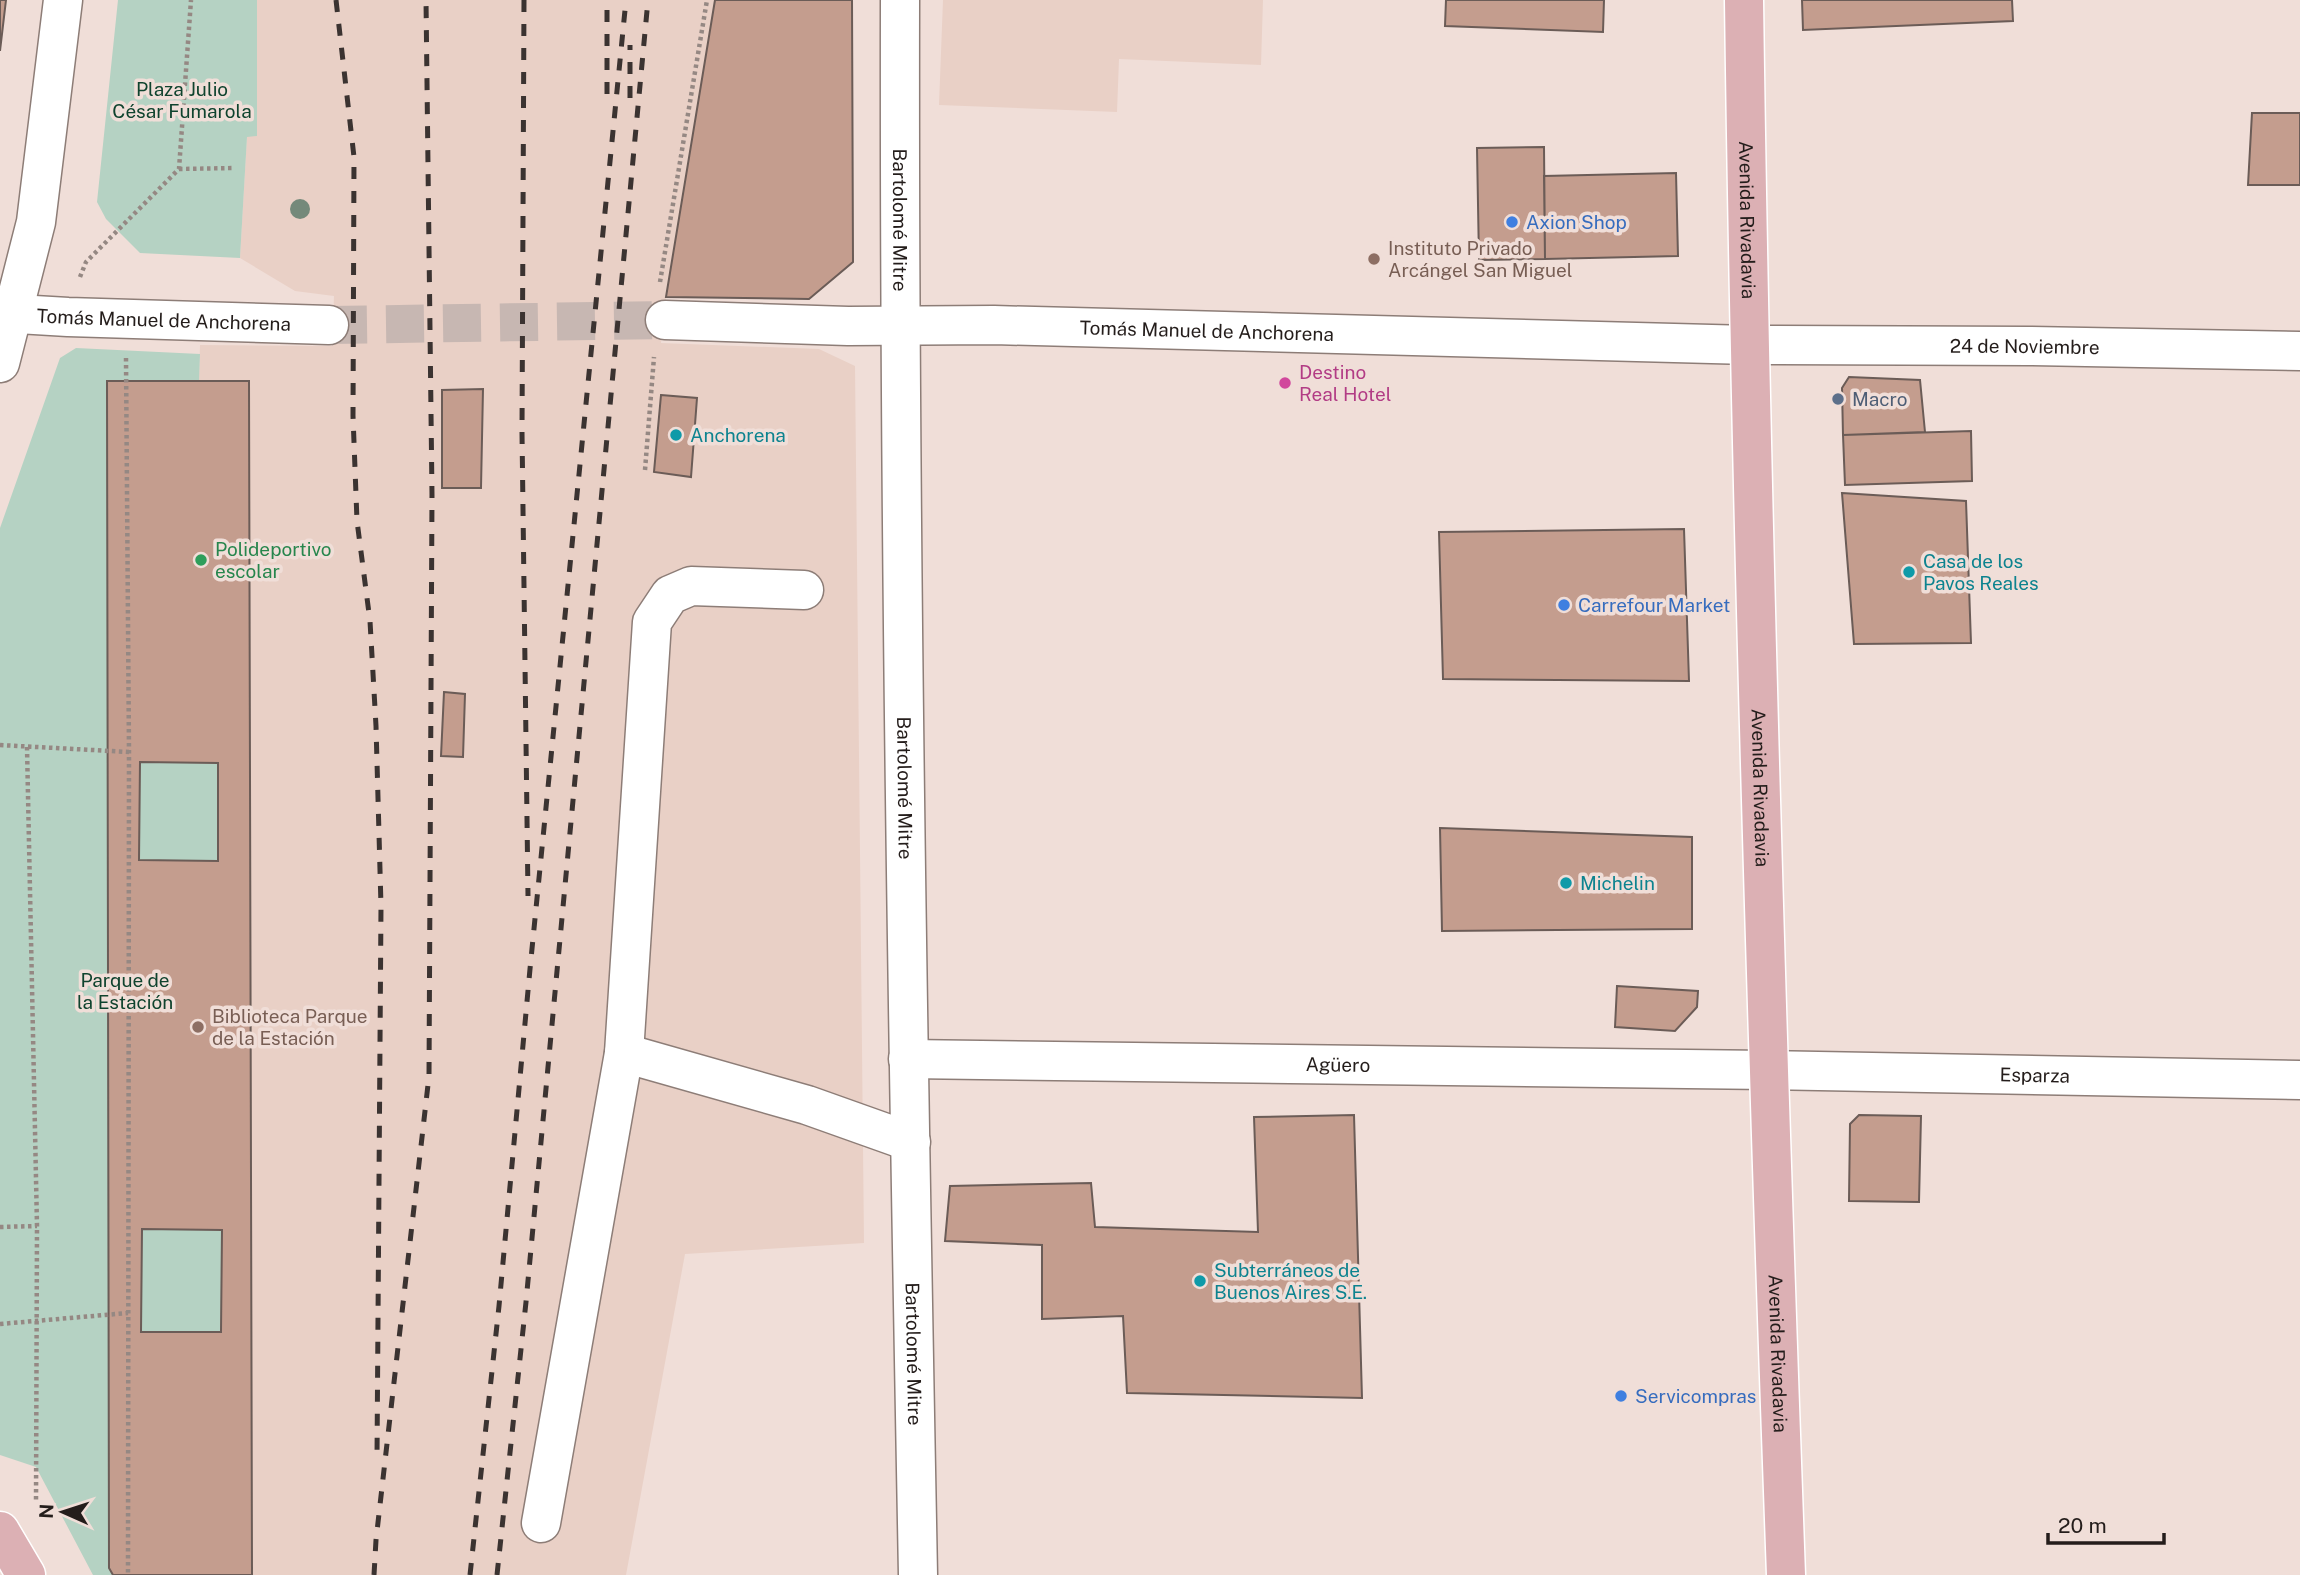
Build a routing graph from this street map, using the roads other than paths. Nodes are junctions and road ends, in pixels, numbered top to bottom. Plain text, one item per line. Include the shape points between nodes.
1 (63, 0) edge
2 (900, 0) edge
3 (1744, 0) edge
4 (7, 314) edge
5 (659, 322) tunnel mouth
6 (329, 325) tunnel mouth
7 (899, 325) junction
8 (1749, 345) junction
9 (2300, 351) edge
10 (0, 363) edge
11 (804, 590) dead end
12 (624, 1053) junction
13 (908, 1059) junction
14 (1768, 1070) junction
15 (2300, 1080) edge
16 (911, 1142) junction
17 (541, 1523) dead end
18 (918, 1575) edge
19 (1786, 1575) edge

1 - 4 street via 36,222
2 - 7 street, Bartolomé Mitre
3 - 8 main road, Avenida Rivadavia
4 - 6 street, Tomás Manuel de Anchorena
4 - 10 street
5 - 7 street, Tomás Manuel de Anchorena
7 - 8 street, Tomás Manuel de Anchorena
7 - 13 street, Bartolomé Mitre
8 - 9 street, 24 de Noviembre
8 - 14 main road, Avenida Rivadavia
11 - 12 street via 691,586 670,595 652,622
12 - 16 street via 807,1105
12 - 17 street
13 - 14 street, Agüero
13 - 16 street, Bartolomé Mitre
14 - 15 street, Esparza
14 - 19 main road, Avenida Rivadavia
16 - 18 street, Bartolomé Mitre

